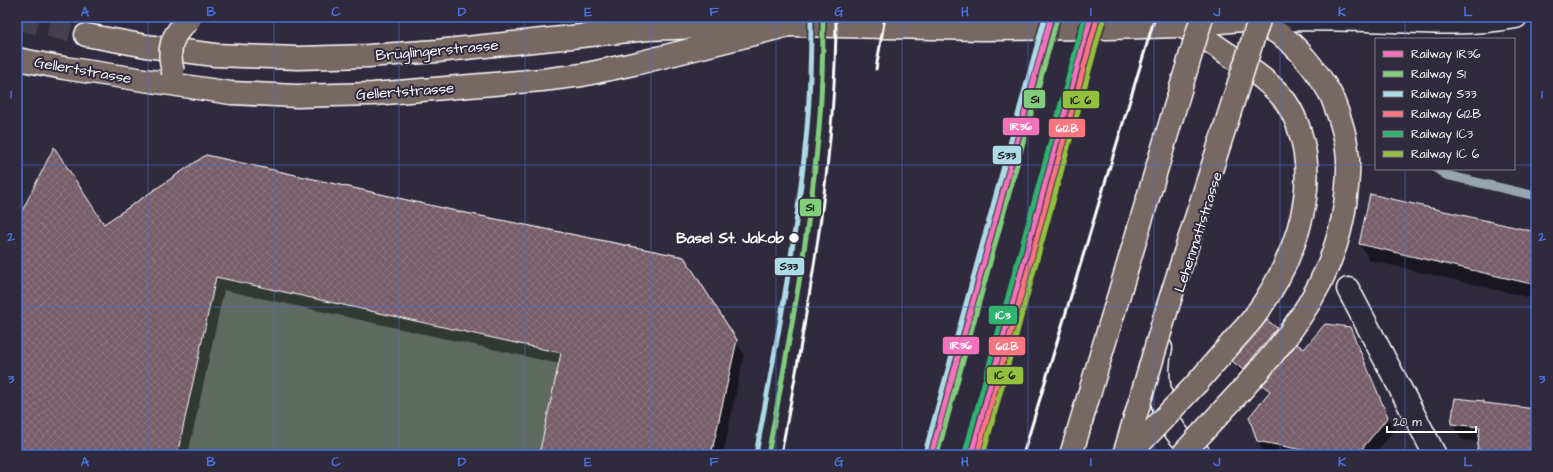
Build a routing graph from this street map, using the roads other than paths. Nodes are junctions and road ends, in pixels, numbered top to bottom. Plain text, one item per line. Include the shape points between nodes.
1 (760, 17) edge
2 (1202, 17) edge
3 (1516, 17) edge
4 (192, 18) edge
5 (1250, 18) edge
6 (789, 24) junction
7 (1180, 26) junction
8 (86, 35) tunnel mouth
9 (1228, 54) junction
10 (17, 59) edge
11 (177, 79) junction
12 (1348, 289) dead end
13 (1071, 455) edge
14 (1124, 455) edge
15 (1129, 455) edge
16 (1182, 455) edge
17 (1200, 455) edge
18 (1435, 455) edge

1 - 6 main road, Gellertstrasse
2 - 13 main road, bridge
3 - 5 street, Gellertstrasse via 1455,23
4 - 11 main road, bridge via 182,25 171,43 170,55
5 - 7 main road, Gellertstrasse
5 - 14 main road, bridge
5 - 16 main road, bridge via 1276,32 1294,46 1320,77 1331,95 1343,128 1349,164 1344,215 1326,273 1308,307 1243,389
6 - 7 main road, Gellertstrasse via 981,29
6 - 8 main road, Brüglingerstrasse via 648,29 437,51 298,58 215,55
6 - 11 main road, Gellertstrasse via 638,64 542,80 373,94 297,96 231,93
7 - 9 main road
9 - 15 main road, bridge via 1267,83 1286,102 1296,121 1306,160 1307,179 1298,231 1282,272 1254,317 1197,383
9 - 17 street, Lehenmattstrasse via 1238,75 1240,103 1160,350 1158,370 1165,411 1174,429
10 - 11 main road, Gellertstrasse via 64,68
12 - 18 street

